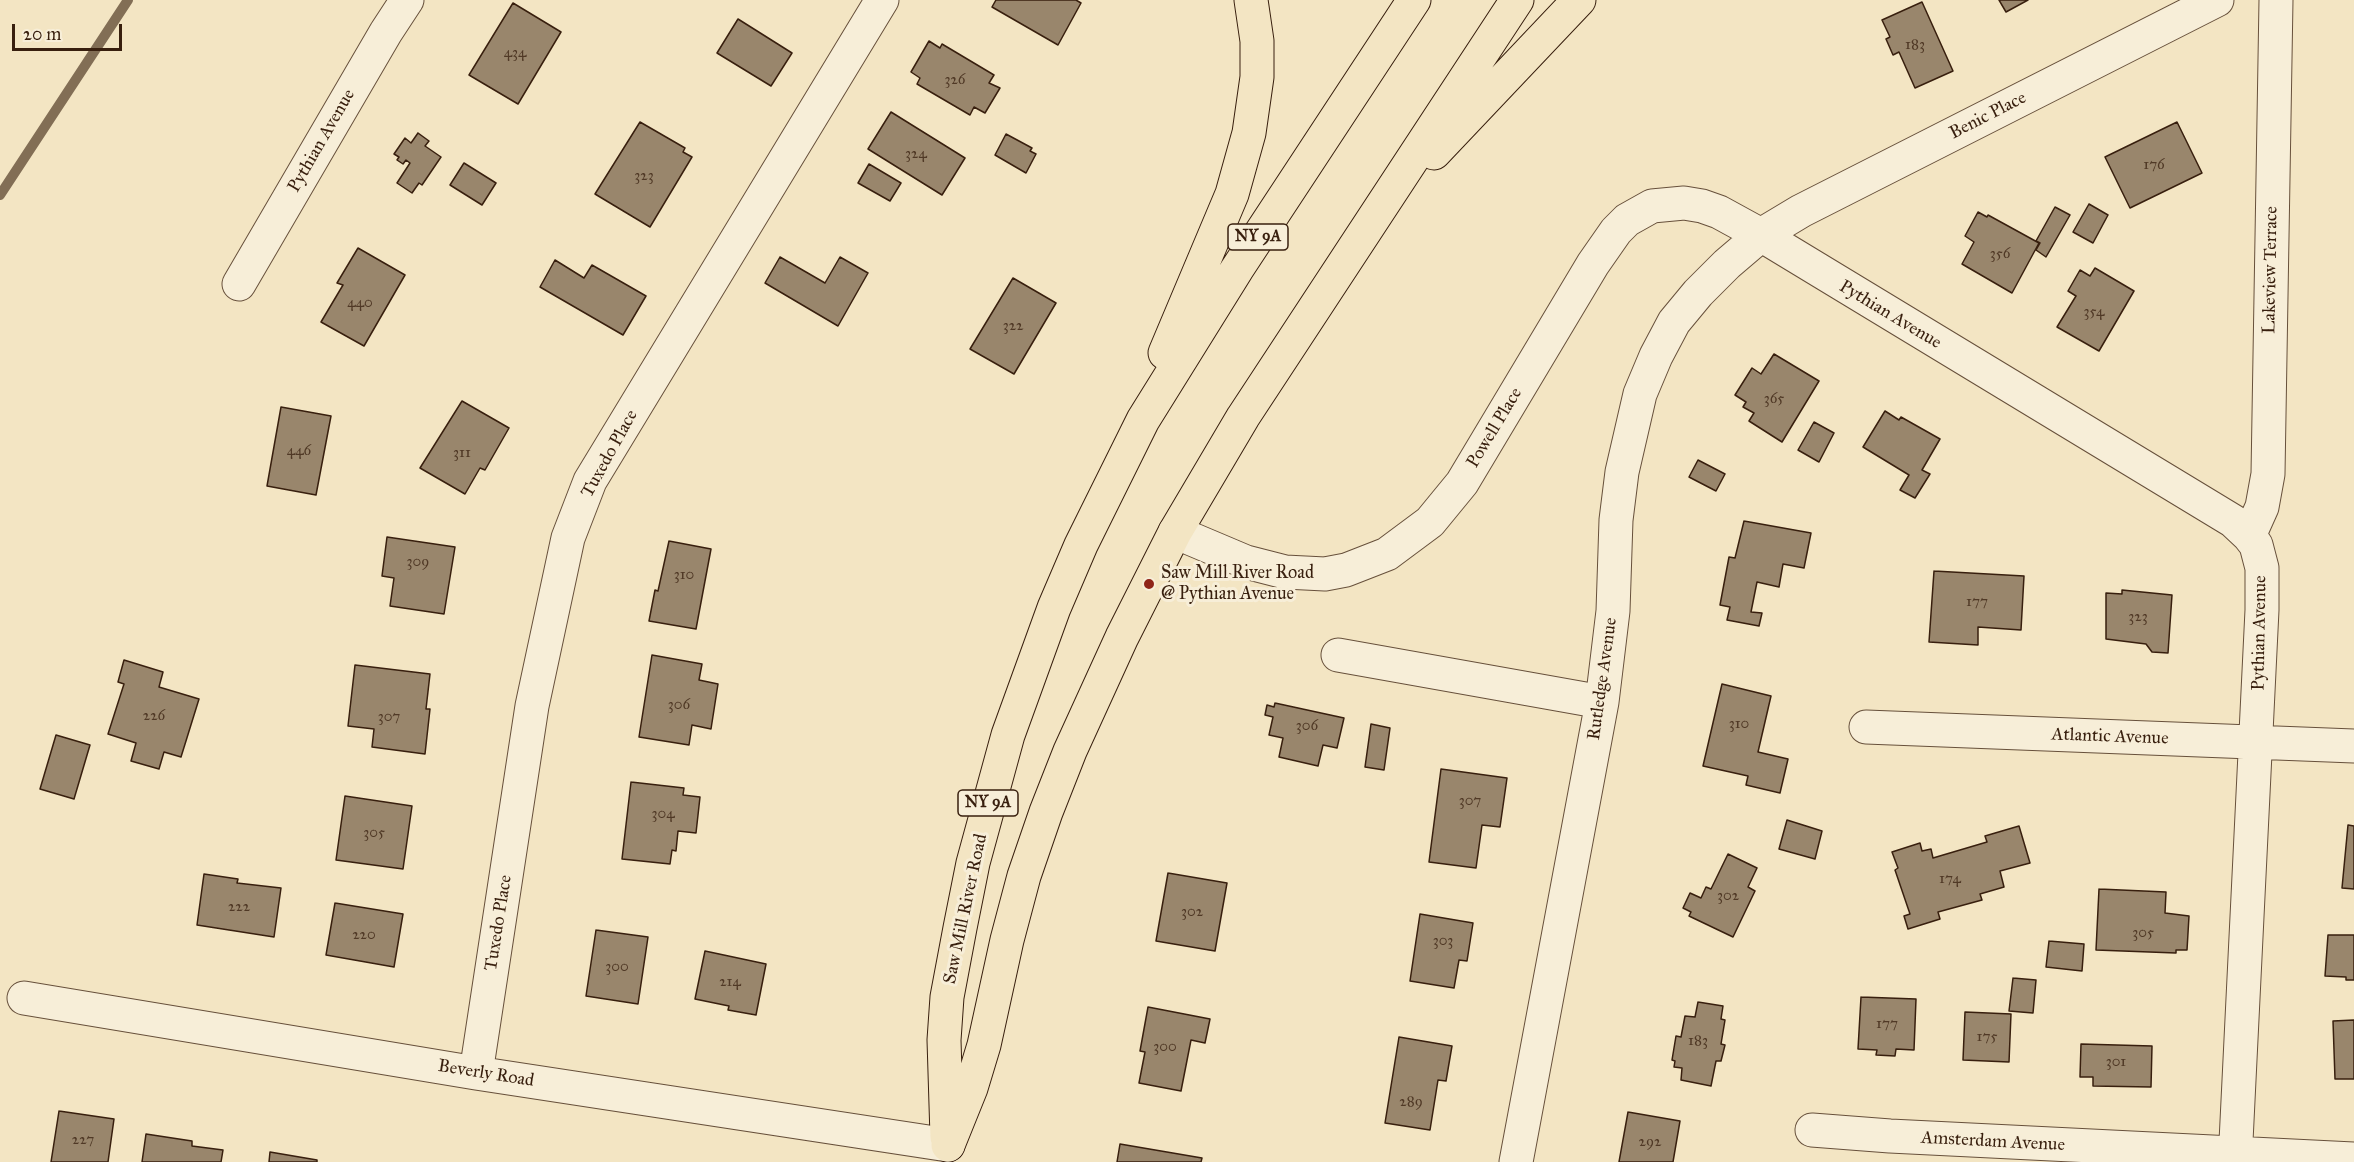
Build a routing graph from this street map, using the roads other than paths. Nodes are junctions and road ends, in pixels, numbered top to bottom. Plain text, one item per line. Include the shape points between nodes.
1 (407, 0) edge
2 (882, 0) edge
3 (1251, 0) edge
4 (1414, 0) edge
5 (1517, 0) edge
6 (1579, 0) edge
7 (2217, 0) edge
8 (2276, 0) edge
9 (1374, 215) junction
10 (1761, 236) junction
11 (239, 284) dead end
12 (1112, 480) junction
13 (1174, 532) junction
14 (2249, 536) junction
15 (1338, 655) dead end
16 (1602, 702) junction
17 (1866, 727) dead end
18 (2256, 742) junction
19 (2354, 746) edge
20 (24, 998) dead end
21 (476, 1073) junction
22 (1812, 1130) dead end
23 (946, 1154) edge
24 (2235, 1158) edge
25 (2354, 1159) edge
26 (1516, 1162) edge

1 - 11 street, Pythian Avenue
2 - 21 street, Tuxedo Place via 590,482 568,538 532,706
3 - 12 main road via 1257,41 1256,95 1239,171
4 - 12 main road, NY 9A via 1210,311 1143,420
5 - 9 main road, NY 9A
6 - 9 main road
7 - 10 street, Benic Place via 1836,193
8 - 14 street, Lakeview Terrace via 2268,474 2262,507
9 - 13 main road, NY 9A via 1243,417
10 - 13 street, Powell Place via 1719,212 1684,203 1652,206 1627,220 1593,264 1462,483 1430,522 1387,554 1325,574 1285,572 1246,562
10 - 14 street, Pythian Avenue via 2216,510
10 - 16 street, Rutledge Avenue via 1727,264 1674,322 1640,394 1622,472 1613,611
12 - 23 main road, Saw Mill River Road / NY 9A via 1030,668 973,862 946,1008
13 - 23 main road, NY 9A via 1122,637 1046,812 1024,876 984,1045
14 - 18 street, Pythian Avenue via 2259,556 2263,582
15 - 16 street
16 - 26 street, Rutledge Avenue
17 - 18 street, Atlantic Avenue
18 - 19 street, Atlantic Avenue
18 - 24 street, Pythian Avenue
20 - 21 street, Beverly Road
21 - 23 street, Beverly Road
22 - 24 street, Amsterdam Avenue
24 - 25 street, Amsterdam Avenue

